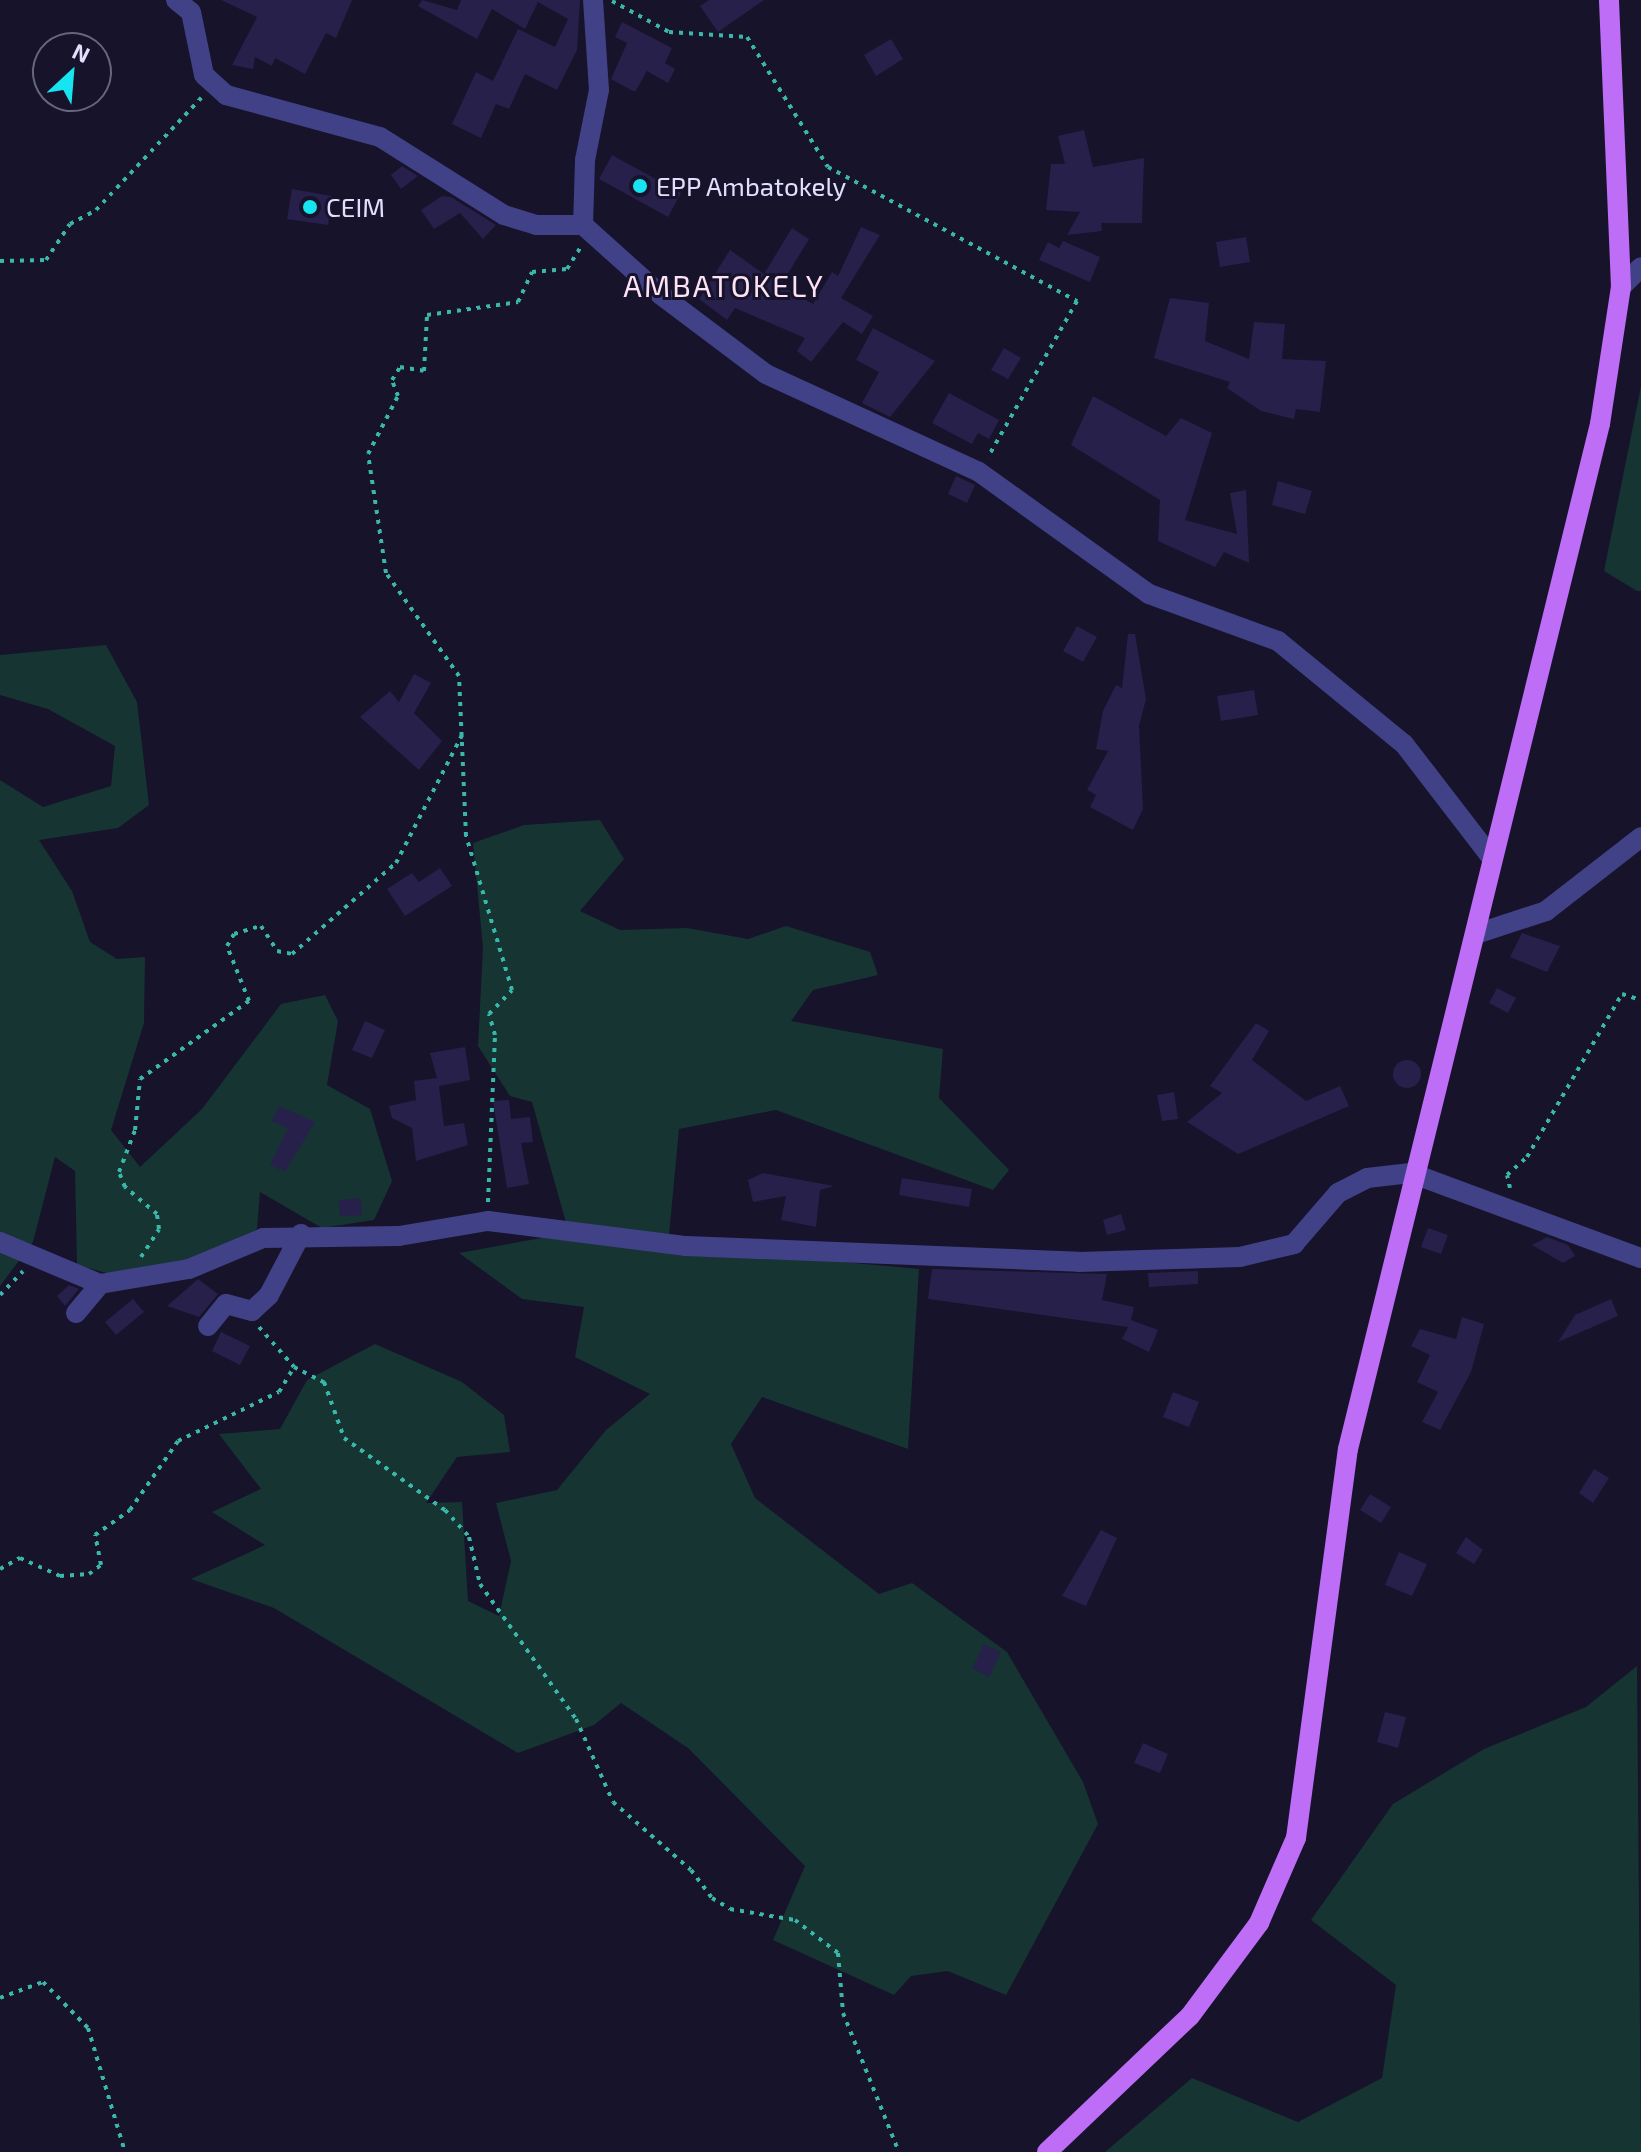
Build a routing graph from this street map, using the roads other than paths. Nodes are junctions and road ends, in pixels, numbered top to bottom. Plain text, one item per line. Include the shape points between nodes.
1 (176, 0) edge
2 (593, 0) edge
3 (1609, 0) edge
4 (583, 225) junction
5 (1641, 267) edge
6 (1621, 287) junction
7 (1641, 837) edge
8 (1491, 857) junction
9 (1476, 934) junction
10 (1411, 1173) junction
11 (301, 1234) junction
12 (0, 1242) edge
13 (1641, 1258) edge
14 (100, 1284) junction
15 (76, 1313) dead end
16 (208, 1326) dead end
17 (1047, 2152) edge

1 - 4 street via 191,12 209,85 268,109 380,137 504,215 536,225
2 - 4 street via 599,90 585,160
3 - 6 main road
4 - 8 street via 766,374 979,472 1123,579 1278,641 1404,744
5 - 6 street
6 - 8 main road via 1600,424
7 - 9 street via 1546,911
8 - 9 main road
9 - 10 main road
10 - 11 street via 1367,1178 1338,1193 1294,1244 1240,1257 1079,1262 718,1247 488,1221 399,1236
10 - 13 street via 1513,1205
10 - 17 main road via 1348,1449 1315,1661 1311,1770 1286,1865 1259,1923 1190,2016
11 - 14 street via 263,1238 189,1269
11 - 16 street via 269,1295 252,1311 221,1309
12 - 14 street
14 - 15 street

